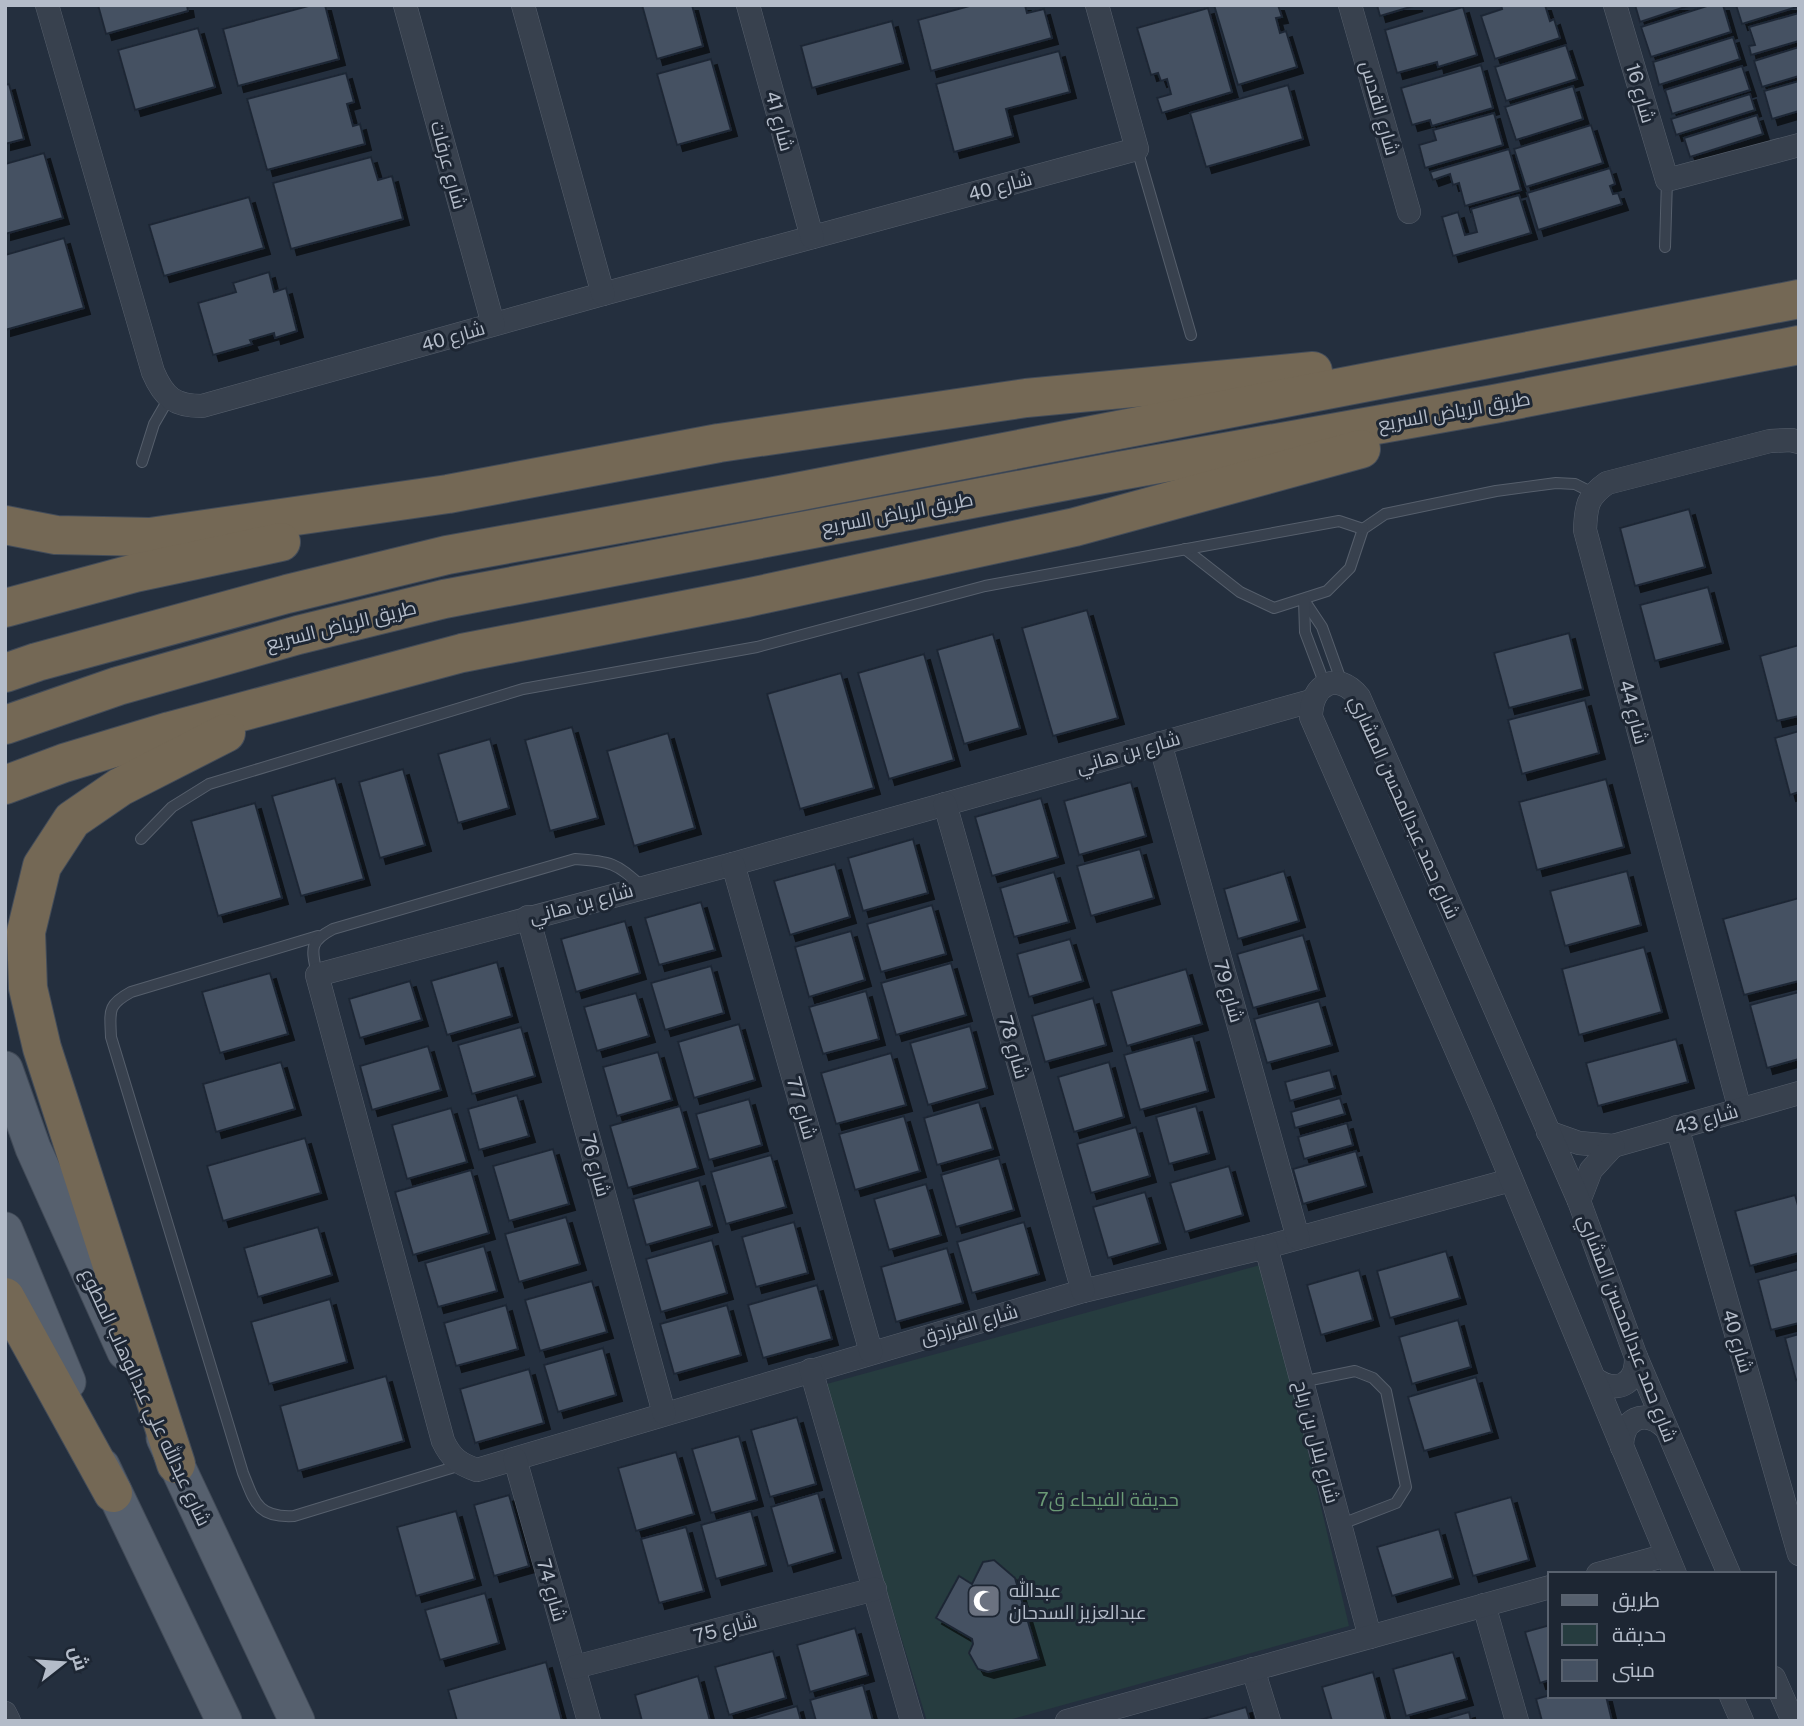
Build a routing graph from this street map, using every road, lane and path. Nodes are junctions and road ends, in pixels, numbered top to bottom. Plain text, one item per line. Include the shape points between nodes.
1 (47, 5) edge
2 (405, 5) edge
3 (523, 5) edge
4 (748, 5) edge
5 (1097, 5) edge
6 (1350, 5) edge
7 (1615, 5) edge
8 (1799, 145) edge
9 (1136, 149) junction
10 (1667, 180) junction
11 (1409, 212) dead end
12 (812, 237) junction
13 (1665, 247) dead end
14 (603, 294) junction
15 (1799, 299) edge
16 (493, 324) junction
17 (1191, 335) dead end
18 (1799, 345) edge
19 (1542, 350) junction
20 (169, 398) junction
21 (1494, 404) junction
22 (1799, 442) edge
23 (142, 462) dead end
24 (1593, 493) junction
25 (448, 494) junction
26 (5, 525) edge
27 (1363, 529) junction
28 (1185, 549) junction
29 (1304, 600) junction
30 (8, 609) edge
31 (5, 673) edge
32 (1326, 690) junction
33 (293, 698) junction
34 (5, 725) edge
35 (1160, 743) junction
36 (5, 747) edge
37 (64, 763) junction
38 (5, 785) edge
39 (944, 804) junction
40 (141, 839) dead end
41 (733, 863) junction
42 (642, 887) junction
43 (528, 917) junction
44 (318, 936) junction
45 (317, 975) junction
46 (5, 1069) edge
47 (1799, 1093) edge
48 (1740, 1110) junction
49 (1676, 1127) junction
50 (1548, 1132) junction
51 (1613, 1146) junction
52 (1511, 1180) junction
53 (1579, 1201) junction
54 (5, 1230) edge
55 (1298, 1238) junction
56 (1266, 1247) junction
57 (1083, 1291) junction
58 (5, 1297) edge
59 (870, 1352) junction
60 (1636, 1357) junction
61 (811, 1370) junction
62 (1595, 1378) junction
63 (1301, 1382) junction
64 (664, 1413) junction
65 (1665, 1427) junction
66 (1622, 1447) junction
67 (515, 1459) junction
68 (176, 1464) junction
69 (461, 1465) junction
70 (114, 1493) junction
71 (1339, 1525) junction
72 (1799, 1554) edge
73 (1671, 1564) edge
74 (1613, 1572) edge
75 (1728, 1572) edge
76 (1548, 1588) edge
77 (875, 1589) junction
78 (1484, 1605) junction
79 (1370, 1637) junction
80 (575, 1667) junction
81 (1253, 1669) junction
82 (1776, 1683) edge
83 (1732, 1698) edge
84 (5, 1713) edge
85 (9, 1721) edge
86 (224, 1721) edge
87 (297, 1721) edge
88 (589, 1721) edge
89 (912, 1721) edge
90 (1067, 1721) edge
91 (1269, 1721) edge
92 (1517, 1721) edge
93 (1742, 1721) edge
94 (1793, 1721) edge

1 - 20 street via 153,372
2 - 16 street, شارع عرفات
3 - 14 street
4 - 12 street, شارع 41
5 - 9 street
6 - 11 street, شارع القدس
7 - 10 street, شارع 16
8 - 10 street
9 - 12 street, شارع 40
9 - 17 lane
10 - 13 lane
12 - 14 street, شارع 40
14 - 16 street, شارع 40
15 - 19 highway, طريق الرياض السريع
16 - 20 street, شارع 40 via 202,406 185,406
18 - 21 highway, طريق الرياض السريع
19 - 25 highway via 1026,398 719,443
19 - 31 highway, طريق الرياض السريع via 447,555 287,594
20 - 23 lane via 154,424
21 - 33 highway via 1337,457 1075,527 462,653
21 - 34 highway, طريق الرياض السريع via 444,599 118,686
22 - 24 street via 1770,441 1606,483
24 - 27 lane via 1575,484 1556,483 1496,491 1385,514
24 - 48 street, شارع 44 via 1586,508 1585,530
25 - 26 highway via 150,537 57,535
25 - 30 highway via 324,533 135,573
27 - 28 lane via 1339,521
27 - 29 lane via 1350,568 1327,591
28 - 29 lane via 1240,592 1273,608
28 - 40 lane via 985,586 757,647 523,689 209,783 172,807
29 - 32 lane via 1305,632
29 - 32 lane via 1322,627
32 - 35 street, شارع بن هاني
32 - 50 street, شارع حمد عبدالمحسن المشاري via 1353,689 1359,697
32 - 52 street via 1311,716
33 - 37 highway
33 - 68 highway via 120,787 72,820 42,866 26,932 28,988 42,1048
35 - 39 street, شارع بن هاني
35 - 55 street, شارع 79
36 - 37 highway via 32,761
37 - 38 highway
39 - 41 street, شارع بن هاني
39 - 57 street, شارع 78
41 - 42 street, شارع بن هاني
41 - 59 street, شارع 77
42 - 43 street, شارع بن هاني
42 - 44 lane via 623,869 601,860 575,859
43 - 45 street, شارع بن هاني
43 - 64 street, شارع 76
44 - 45 lane via 313,944
44 - 69 lane via 131,992 116,1000 110,1010 111,1037 254,1502 266,1513 294,1516
45 - 69 street via 443,1441
46 - 68 main road, شارع عبدالله علي عبدالوهاب المطوع via 33,1148
47 - 48 street, شارع 43
48 - 49 street, شارع 43
49 - 51 street, شارع 43
49 - 72 street, شارع 40
50 - 51 street, شارع 43 via 1579,1143
50 - 53 street, شارع حمد عبدالمحسن المشاري
51 - 53 street via 1591,1170
52 - 55 street, شارع الفرزدق
52 - 62 street
53 - 60 street, شارع حمد عبدالمحسن المشاري
54 - 70 main road
55 - 56 street, شارع الفرزدق
56 - 57 street, شارع الفرزدق
56 - 63 street, شارع بلال بن رباح
57 - 59 street, شارع الفرزدق
58 - 70 highway
59 - 61 street, شارع الفرزدق
60 - 62 street via 1632,1378 1624,1384 1603,1385
60 - 65 street, شارع حمد عبدالمحسن المشاري
61 - 64 street, شارع الفرزدق
61 - 77 street
62 - 66 street
63 - 71 street, شارع بلال بن رباح
63 - 71 lane via 1355,1371 1373,1378 1386,1391 1406,1487 1396,1503
64 - 67 street, شارع الفرزدق
65 - 66 street via 1646,1416 1635,1419 1626,1426
65 - 75 street, شارع حمد عبدالمحسن المشاري
66 - 73 street
67 - 69 street, شارع الفرزدق via 477,1470
67 - 80 street, شارع 74
68 - 87 main road, شارع عبدالله علي عبدالوهاب المطوع
70 - 86 main road
71 - 79 street, شارع بلال بن رباح
73 - 74 street
76 - 78 street
77 - 80 street, شارع 75
77 - 89 street
78 - 79 street
78 - 92 street
79 - 81 street
80 - 88 street, شارع 74
81 - 90 street
81 - 91 street
82 - 94 street
83 - 93 street
84 - 85 street

